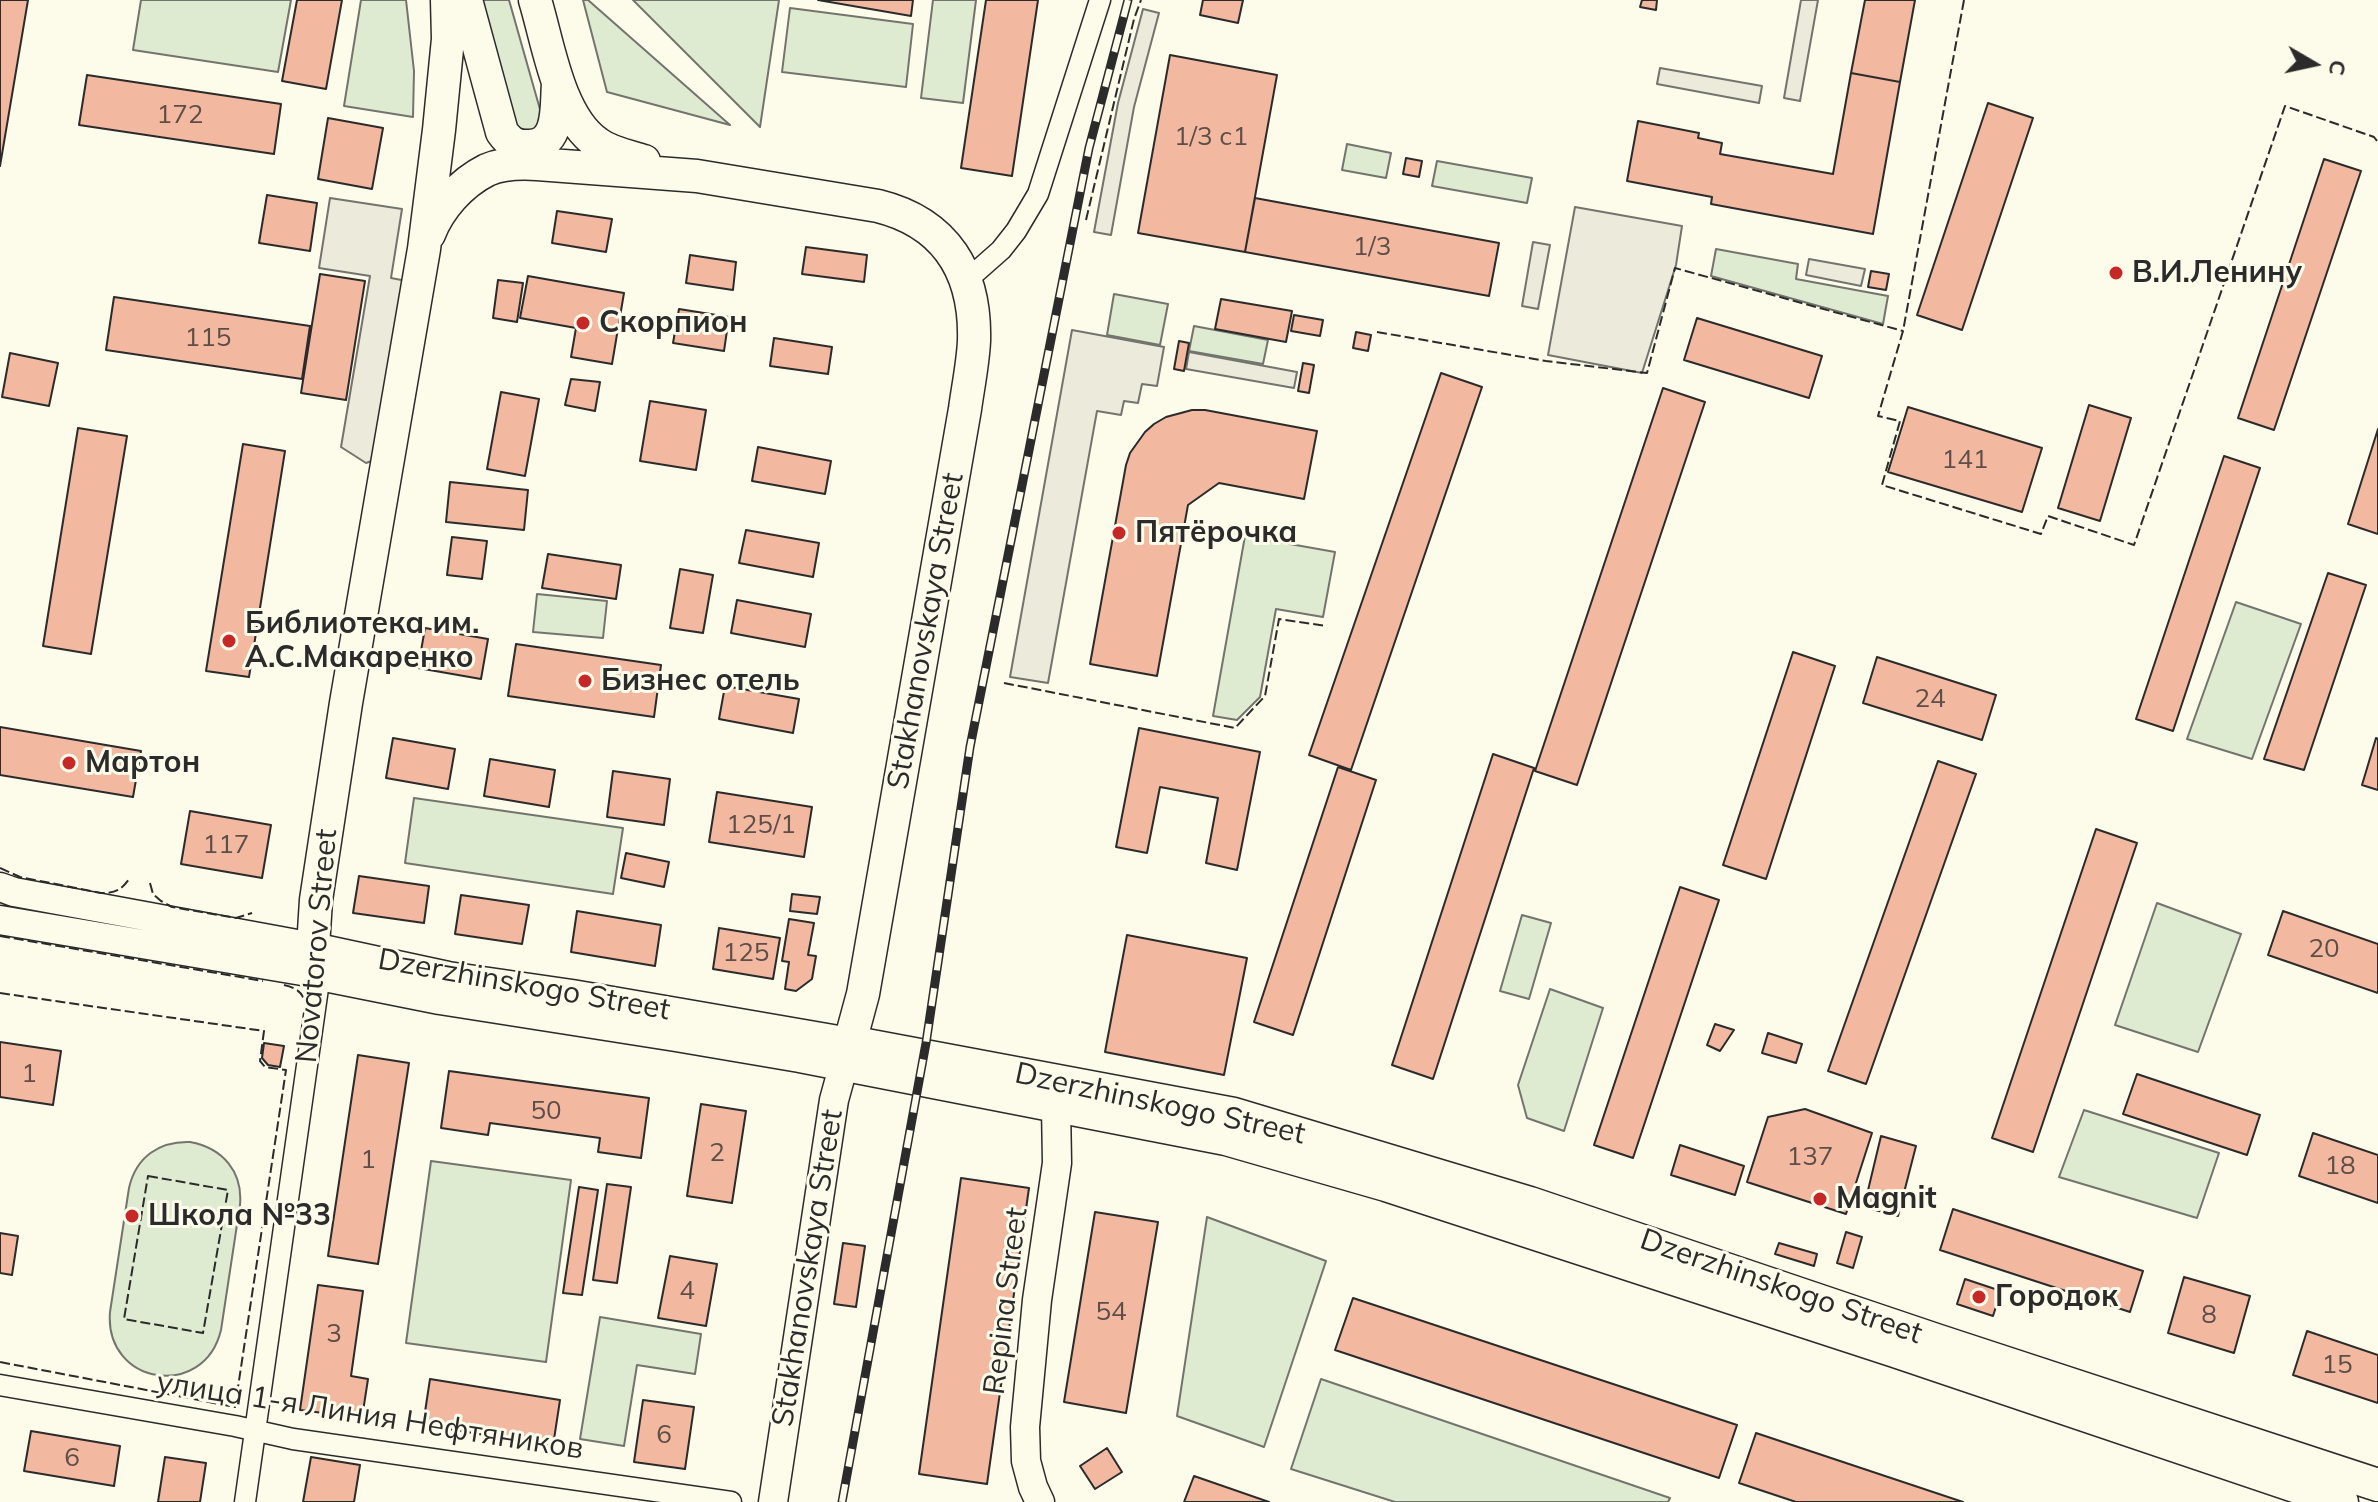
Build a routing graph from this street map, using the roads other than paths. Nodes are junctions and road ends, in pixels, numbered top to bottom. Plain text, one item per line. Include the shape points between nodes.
1 (447, 0) edge
2 (466, 0) edge
3 (535, 0) edge
4 (1100, 0) edge
5 (558, 81) junction
6 (697, 176) junction
7 (424, 249) junction
8 (967, 280) junction
9 (0, 887) edge
10 (0, 920) edge
11 (317, 960) junction
12 (847, 1053) junction
13 (1056, 1106) junction
14 (0, 1385) edge
15 (256, 1431) junction
16 (2378, 1485) edge
17 (245, 1502) edge
18 (731, 1502) edge
19 (773, 1502) edge
20 (1040, 1502) edge
21 (2342, 1502) edge

1 - 7 main road via 448,39
2 - 5 main road via 502,132 509,141 532,146 548,138 555,124
3 - 5 main road
4 - 8 street via 1038,194 1001,250
5 - 6 main road via 572,112 596,143
6 - 7 main road, Stakhanovskaya Street via 520,163 488,170 460,189 441,212
6 - 8 main road, Stakhanovskaya Street via 897,211 942,239
7 - 11 main road, Novatorov Street via 316,900
8 - 12 main road, Stakhanovskaya Street via 974,342 965,409 863,994
9 - 11 street, Dzerzhinskogo Street
10 - 11 street, Dzerzhinskogo Street
11 - 12 main road, Dzerzhinskogo Street via 440,998 676,1035
11 - 15 street, Novatorov Street
12 - 13 main road, Dzerzhinskogo Street
12 - 16 main road, Dzerzhinskogo Street via 1075,1083 1234,1114 1530,1203
12 - 19 street, Stakhanovskaya Street via 834,1100
13 - 20 street, Repina Street via 1057,1163 1025,1427 1026,1461
13 - 21 main road, Dzerzhinskogo Street via 1226,1139 1386,1185
14 - 15 street, улица 1-я Линия Нефтяников
15 - 17 street, Novatorov Street
15 - 18 street, улица 1-я Линия Нефтяников

